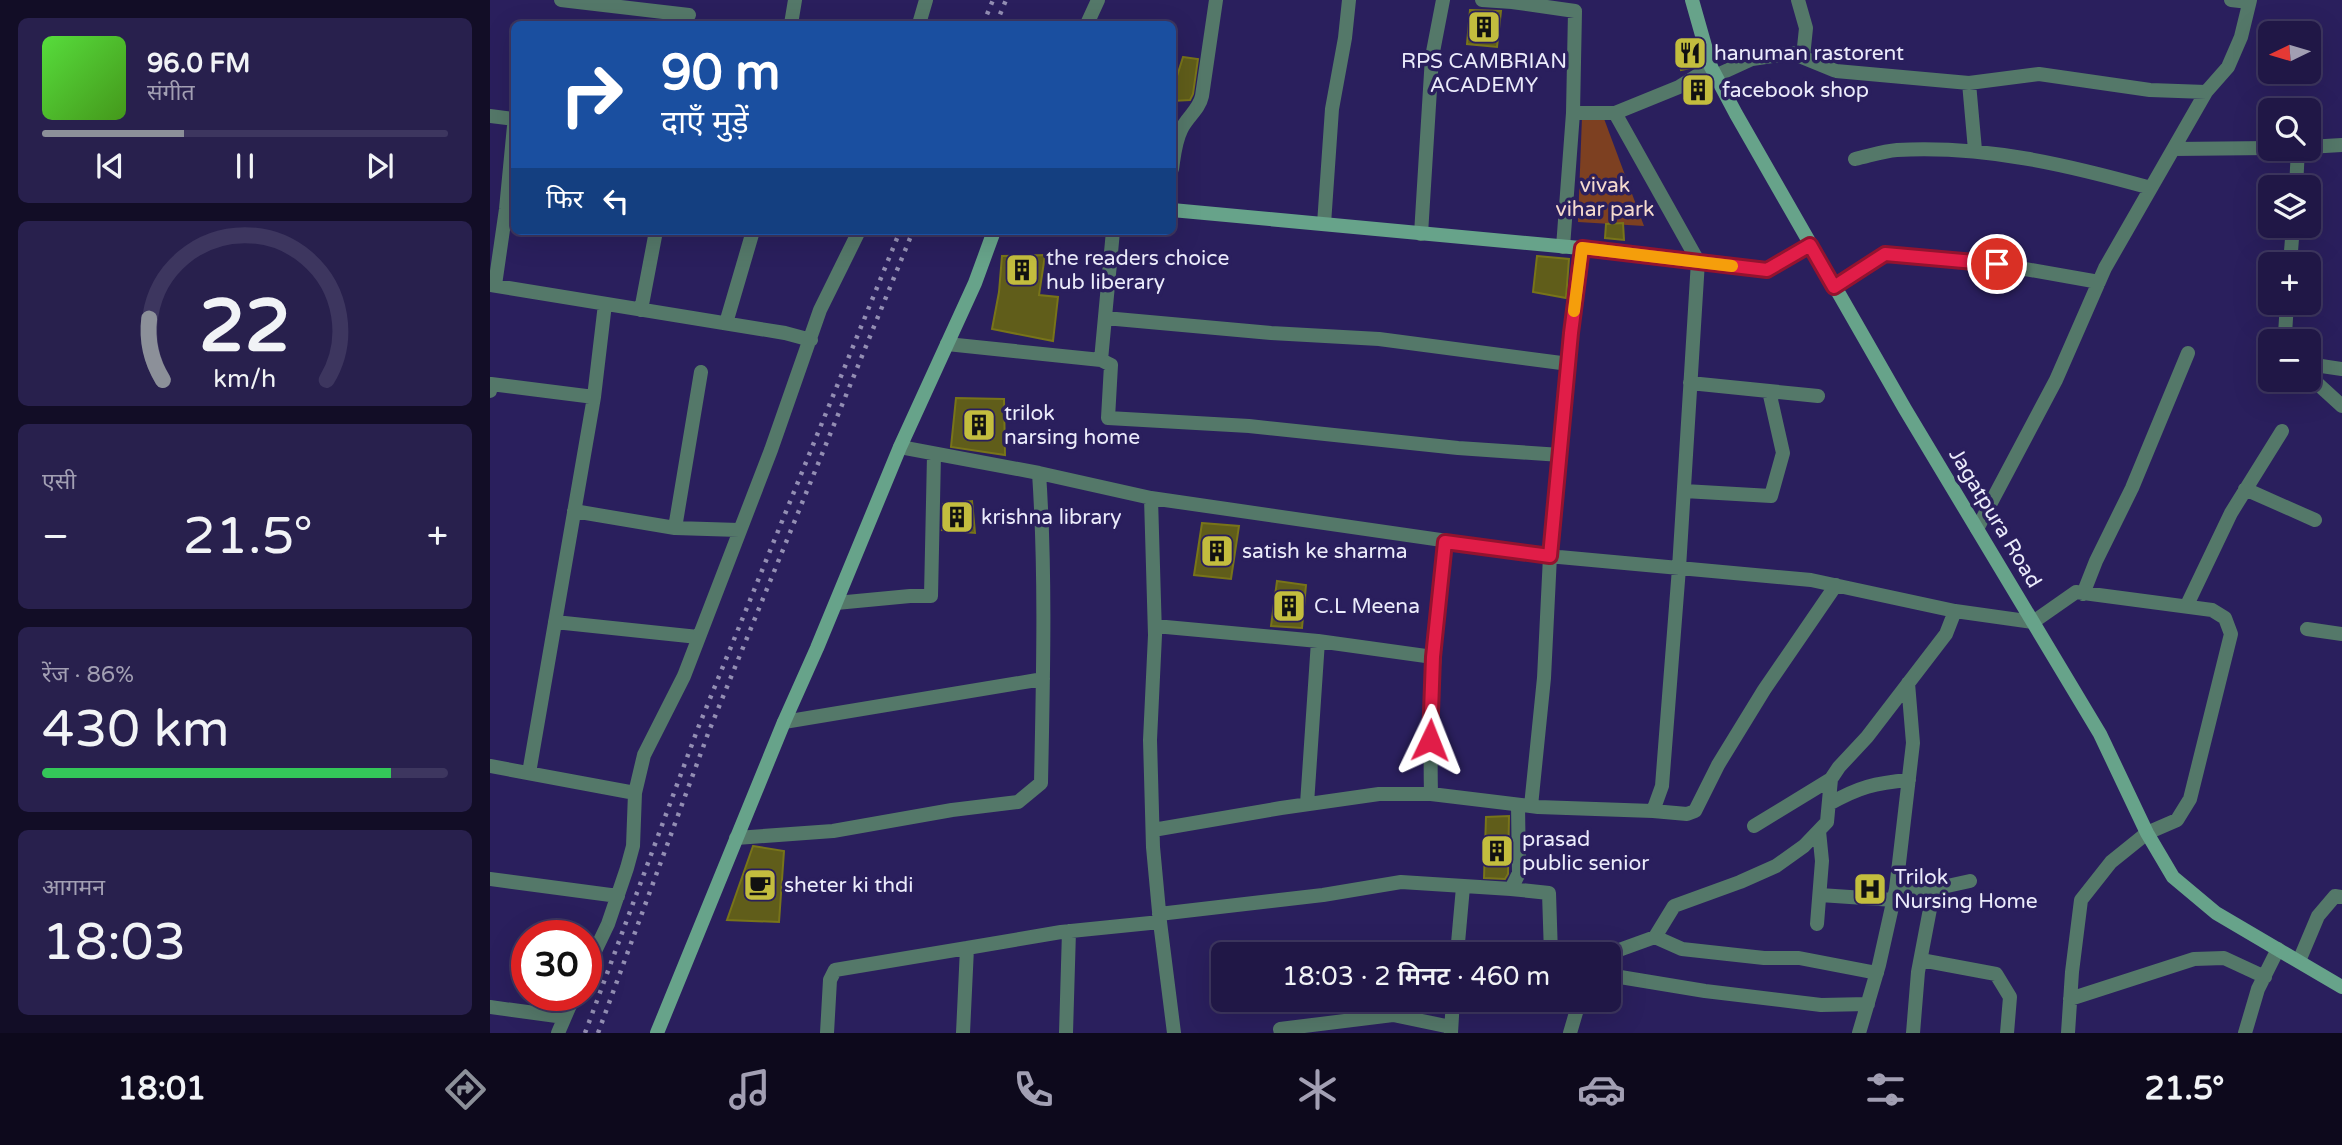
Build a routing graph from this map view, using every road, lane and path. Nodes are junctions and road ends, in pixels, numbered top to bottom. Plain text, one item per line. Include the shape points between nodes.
1 (561, 0) edge
2 (795, 0) edge
3 (926, 0) edge
4 (1098, 0) edge
5 (1216, 0) edge
6 (1349, 0) edge
7 (1443, 0) edge
8 (1482, 0) edge
9 (1692, 0) edge
10 (1798, 0) edge
11 (2231, 0) edge
12 (2249, 1) edge
13 (1575, 5) edge
14 (689, 13) edge
15 (792, 21) edge
16 (920, 21) edge
17 (1088, 21) edge
18 (1803, 57) junction
19 (1713, 71) junction
20 (1969, 83) junction
21 (2206, 92) junction
22 (1573, 113) junction
23 (1615, 113) junction
24 (490, 116) edge
25 (511, 119) edge
26 (1176, 144) edge
27 (2342, 145) edge
28 (2321, 146) edge
29 (2258, 148) edge
30 (2174, 149) junction
31 (1975, 150) junction
32 (1855, 159) dead end
33 (511, 185) edge
34 (2151, 188) junction
35 (1176, 210) edge
36 (1324, 224) junction
37 (1421, 234) junction
38 (655, 235) edge
39 (752, 235) edge
40 (857, 235) edge
41 (993, 235) edge
42 (1113, 235) edge
43 (1810, 245) junction
44 (1563, 247) junction
45 (1582, 248) junction
46 (1698, 261) junction
47 (2099, 282) junction
48 (492, 285) edge
49 (1834, 287) junction
50 (605, 304) junction
51 (641, 310) junction
52 (1105, 318) junction
53 (726, 323) junction
54 (811, 340) junction
55 (947, 344) junction
56 (2188, 353) dead end
57 (1101, 360) junction
58 (1569, 363) junction
59 (2321, 366) edge
60 (2342, 369) edge
61 (701, 372) dead end
62 (1690, 383) junction
63 (2321, 387) edge
64 (490, 391) edge
65 (1769, 391) junction
66 (1818, 396) dead end
67 (594, 397) junction
68 (2342, 407) edge
69 (2282, 431) dead end
70 (900, 447) junction
71 (934, 455) junction
72 (1561, 455) junction
73 (1039, 473) junction
74 (2245, 489) junction
75 (1684, 491) junction
76 (1151, 498) junction
77 (575, 510) junction
78 (2315, 520) dead end
79 (676, 528) junction
80 (1978, 529) junction
81 (739, 530) junction
82 (1445, 542) junction
83 (1550, 556) junction
84 (1679, 568) junction
85 (1836, 585) junction
86 (2083, 594) junction
87 (836, 603) junction
88 (2187, 605) junction
89 (1955, 611) junction
90 (555, 622) junction
91 (2033, 622) junction
92 (1155, 626) junction
93 (2307, 629) dead end
94 (2342, 634) edge
95 (698, 637) junction
96 (1318, 640) junction
97 (1433, 657) junction
98 (1043, 679) junction
99 (1908, 683) junction
100 (784, 722) junction
101 (490, 766) edge
102 (529, 773) junction
103 (1831, 779) junction
104 (1909, 780) junction
105 (635, 793) junction
106 (1431, 794) junction
107 (1307, 804) junction
108 (1829, 804) junction
109 (1524, 806) junction
110 (1653, 811) junction
111 (1754, 826) dead end
112 (1153, 830) junction
113 (1819, 831) junction
114 (2147, 833) junction
115 (736, 838) junction
116 (490, 879) edge
117 (1970, 881) dead end
118 (1463, 887) junction
119 (1934, 888) junction
120 (1511, 889) junction
121 (1895, 894) junction
122 (1820, 895) junction
123 (618, 896) junction
124 (2342, 898) edge
125 (1159, 918) junction
126 (1817, 924) dead end
127 (1069, 931) junction
128 (602, 933) edge
129 (1655, 937) junction
130 (1458, 942) edge
131 (1550, 942) edge
132 (967, 948) junction
133 (1621, 949) edge
134 (2278, 949) junction
135 (1921, 960) junction
136 (2299, 961) junction
137 (1877, 972) junction
138 (1621, 977) edge
139 (2264, 977) junction
140 (2342, 987) edge
141 (2070, 999) junction
142 (1868, 1004) junction
143 (490, 1007) edge
144 (567, 1011) edge
145 (1452, 1012) edge
146 (1576, 1012) edge
147 (564, 1017) junction
148 (1451, 1030) edge
149 (558, 1033) edge
150 (657, 1033) edge
151 (827, 1033) edge
152 (963, 1033) edge
153 (1066, 1033) edge
154 (1174, 1033) edge
155 (1281, 1033) edge
156 (1570, 1033) edge
157 (1859, 1033) edge
158 (1913, 1033) edge
159 (2007, 1033) edge
160 (2067, 1033) edge
161 (2245, 1033) edge

1 - 14 street
2 - 15 street
3 - 16 street
4 - 17 street
5 - 26 street via 1200,106 1181,129
6 - 36 street via 1332,109
7 - 37 street via 1433,57
8 - 13 street
9 - 19 street, Jagatpura Road
10 - 18 street via 1805,28
11 - 12 street
12 - 21 street via 2228,68
13 - 22 street
18 - 19 street via 1792,53 1752,59
18 - 20 street via 1836,71
19 - 23 street
19 - 43 street, Jagatpura Road
20 - 21 street via 2039,74 2150,90
20 - 31 street
21 - 30 street
22 - 23 street
22 - 44 street
23 - 46 street
24 - 25 street
27 - 28 street
29 - 30 street
30 - 34 street
31 - 32 street via 1895,150
31 - 34 street via 2071,166
33 - 48 street
34 - 47 street
35 - 36 street
36 - 37 street
37 - 44 street
38 - 51 street
39 - 53 street
40 - 54 street via 824,301
41 - 55 street
42 - 52 street
43 - 46 street via 1767,270
43 - 49 street, Jagatpura Road
44 - 45 street
45 - 46 street
45 - 58 street
46 - 62 street
47 - 49 street via 1997,264 1885,254
47 - 80 street via 2056,380
48 - 50 street
49 - 80 street, Jagatpura Road
50 - 51 street
50 - 67 street
51 - 53 street
52 - 57 street
52 - 58 street via 1380,339
53 - 54 street
54 - 81 street
55 - 57 street
55 - 70 street
56 - 86 street
57 - 72 street via 1111,365 1108,418 1249,426
58 - 72 street
59 - 60 street
61 - 79 street
62 - 65 street
62 - 75 street
63 - 68 street
64 - 67 street via 491,384
65 - 66 street
65 - 75 street via 1783,453 1771,496
67 - 77 street
69 - 74 street
70 - 71 street
70 - 87 street
71 - 73 street
71 - 87 street via 931,596
72 - 83 street
73 - 76 street
73 - 98 street
74 - 78 street
74 - 88 street
75 - 84 street
76 - 82 street
76 - 92 street
77 - 79 street
77 - 90 street
79 - 81 street
80 - 91 street, Jagatpura Road
81 - 95 street
82 - 83 street
82 - 97 street
83 - 84 street
83 - 109 street via 1545,678
84 - 85 street
84 - 110 street via 1662,786
85 - 89 street
85 - 110 street via 1757,701 1695,811
86 - 88 street
86 - 91 street via 2076,592
87 - 100 street
88 - 114 street via 2219,613 2229,624 2230,640 2190,799 2177,820
89 - 91 street
89 - 99 street via 1946,634
90 - 95 street
90 - 102 street
91 - 114 street, Jagatpura Road via 2101,734
92 - 96 street
92 - 112 street via 1150,740
93 - 94 street
95 - 105 street via 644,755
96 - 97 street
96 - 107 street
97 - 106 street
98 - 100 street
98 - 115 street via 1041,783 1018,802 833,831
99 - 103 street
99 - 104 street via 1913,743
100 - 115 street
101 - 102 street
102 - 105 street
103 - 108 street
103 - 111 street
104 - 108 street via 1876,783
104 - 121 street
105 - 123 street via 633,846
106 - 107 street via 1379,794
106 - 109 street
107 - 112 street
108 - 113 street via 1827,822
109 - 110 street
109 - 120 street via 1519,873
112 - 125 street
113 - 122 street
113 - 129 street via 1776,866 1674,906
114 - 134 street, Jagatpura Road via 2173,877 2216,913
114 - 141 street via 2111,862 2081,900
115 - 150 street
116 - 123 street
117 - 119 street
118 - 120 street
118 - 125 street via 1401,882
118 - 130 street
119 - 121 street
119 - 135 street
120 - 131 street via 1549,893
121 - 122 street
121 - 137 street
122 - 126 street
123 - 128 street
124 - 136 street via 2336,896 2318,916
125 - 127 street
125 - 154 street
127 - 132 street
127 - 153 street
129 - 133 street
129 - 137 street via 1682,949 1798,958
132 - 151 street via 835,970 830,980
132 - 152 street
134 - 136 street, Jagatpura Road
134 - 139 street
135 - 158 street
135 - 159 street via 1996,974 2010,997
136 - 140 street, Jagatpura Road
137 - 142 street
138 - 142 street via 1821,1005
139 - 141 street via 2224,958 2194,959
139 - 161 street
141 - 160 street
142 - 157 street
143 - 147 street
144 - 147 street
145 - 148 street
146 - 156 street
147 - 149 street
148 - 155 street via 1393,1015 1280,1029

